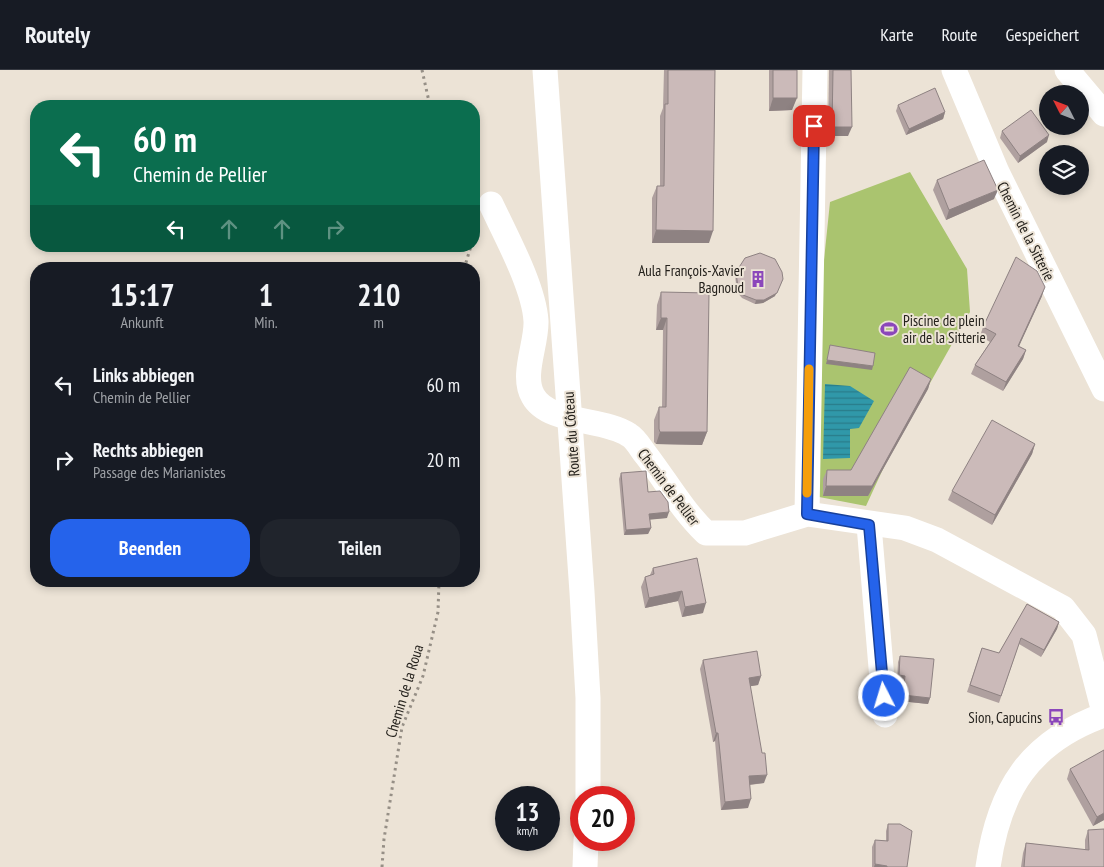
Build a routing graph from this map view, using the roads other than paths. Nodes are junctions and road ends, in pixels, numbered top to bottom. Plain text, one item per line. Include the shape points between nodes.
1 (544, 70) edge
2 (815, 70) edge
3 (954, 70) edge
4 (1067, 70) edge
5 (1104, 114) edge
6 (492, 204) dead end
7 (1104, 389) edge
8 (807, 514) junction
9 (869, 525) junction
10 (1097, 647) edge
11 (1104, 713) edge
12 (885, 715) dead end
13 (588, 786) edge
14 (586, 851) edge
15 (585, 867) edge
16 (988, 867) edge

1 - 13 street, Route du Côteau via 587,681
2 - 8 street
3 - 7 street, Chemin de la Sitterie via 997,172
4 - 5 street
6 - 8 street, Chemin de Pellier via 515,254 536,320 529,386 533,397 546,409 561,415 630,435 686,514 706,533 745,533
8 - 9 street, Chemin de Pellier
9 - 10 street, Chemin de Pellier via 905,528 937,540 1063,608
9 - 12 street
10 - 11 street, Chemin de Pellier
11 - 16 street via 1059,736 1025,768 998,815
14 - 15 street

